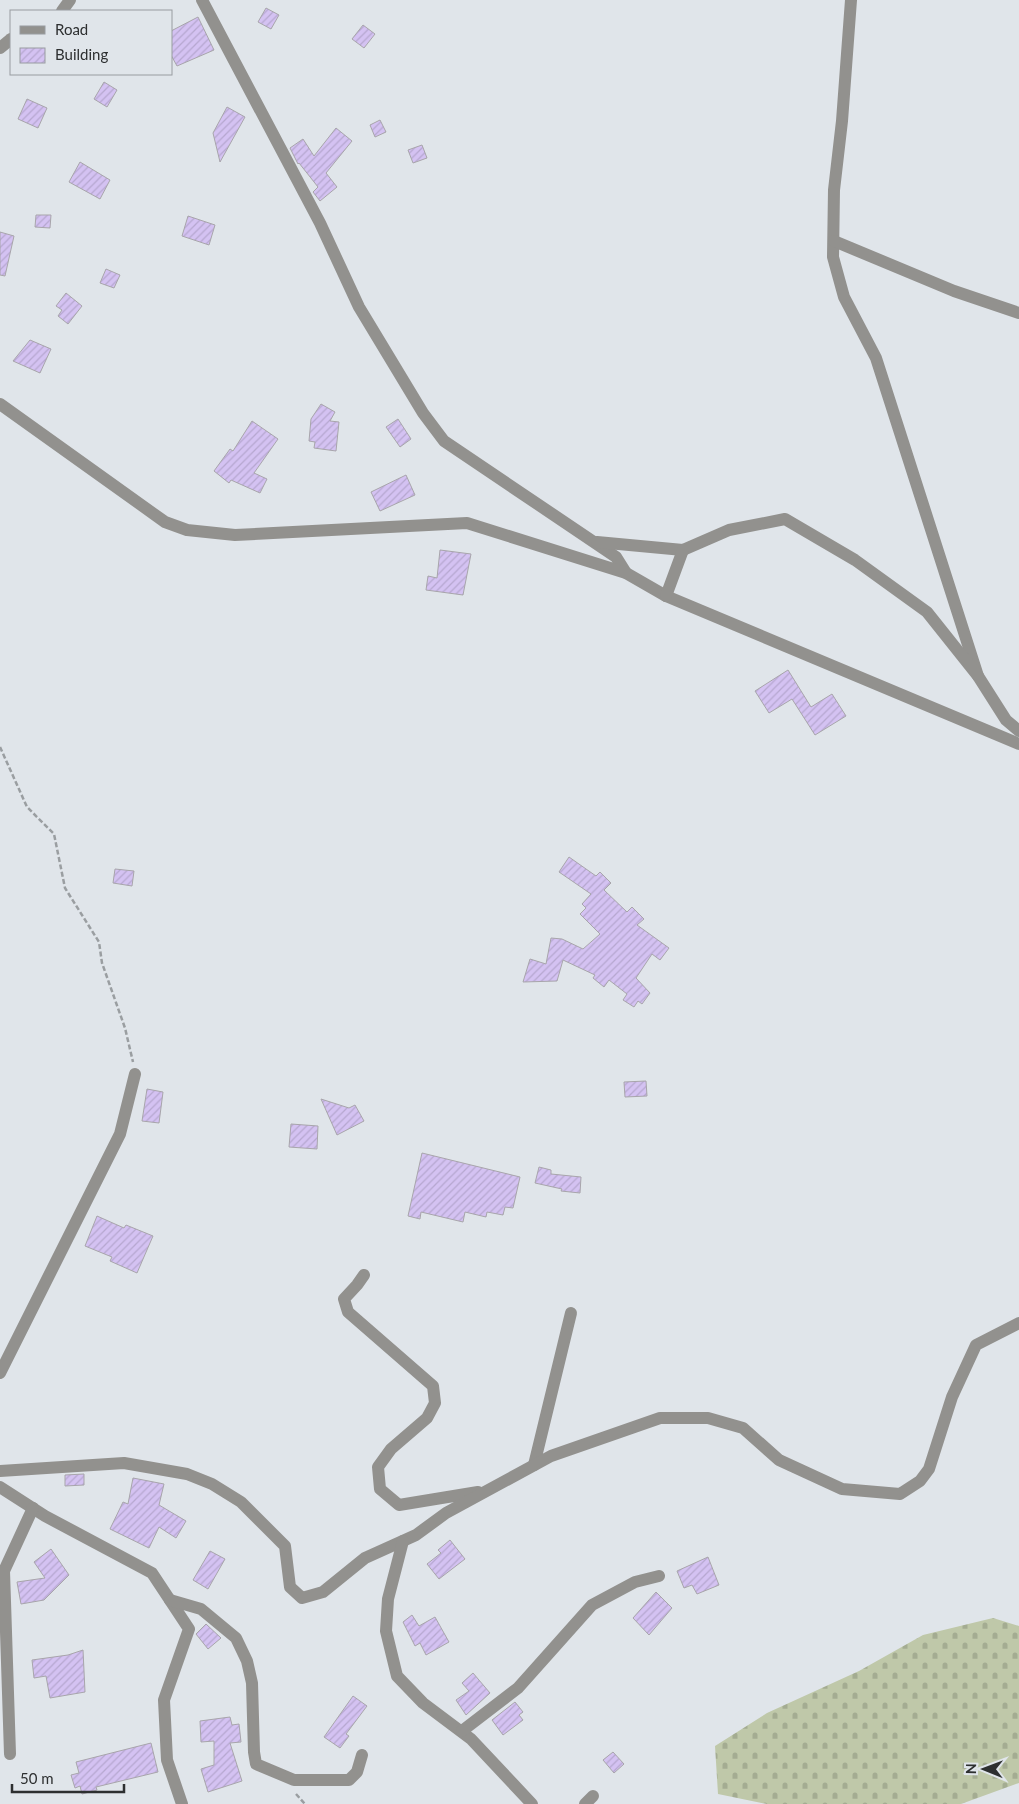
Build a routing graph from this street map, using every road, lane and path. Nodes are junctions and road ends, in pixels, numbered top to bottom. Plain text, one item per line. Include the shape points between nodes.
1 (202, 0) edge
2 (851, 0) edge
3 (10, 40) edge
4 (0, 48) edge
5 (834, 242) junction
6 (1019, 313) edge
7 (0, 404) edge
8 (595, 542) junction
9 (683, 550) junction
10 (626, 573) junction
11 (666, 596) junction
12 (978, 676) junction
13 (1019, 731) edge
14 (1019, 744) edge
15 (0, 747) edge
16 (135, 1074) joint
17 (364, 1275) dead end
18 (572, 1314) dead end
19 (1019, 1323) edge
20 (0, 1373) edge
21 (534, 1465) junction
22 (0, 1471) edge
23 (0, 1487) edge
24 (490, 1490) junction
25 (32, 1508) junction
26 (403, 1541) junction
27 (660, 1576) dead end
28 (170, 1600) junction
29 (462, 1732) junction
30 (10, 1754) dead end
31 (362, 1756) dead end
32 (182, 1804) edge
33 (532, 1804) edge

1 - 8 street via 320,223 359,307 423,413 444,441
2 - 5 street via 834,190
3 - 4 street
5 - 6 street via 954,291
5 - 12 street via 834,257 844,297 876,358
7 - 10 street via 165,522 187,530 235,535 467,523
8 - 9 street
8 - 10 street via 616,557
9 - 11 street
9 - 12 street via 729,530 785,518 855,560 927,612
10 - 11 street
11 - 14 street
12 - 13 street via 1006,720
15 - 16 path via 27,807 54,834 65,888 100,942 102,963 124,1028
16 - 20 street via 120,1134
17 - 24 street via 344,1299 348,1312 434,1386 435,1403 427,1418 391,1449 378,1467 380,1489 399,1505
18 - 21 street
19 - 21 street via 976,1345 952,1397 929,1469 920,1481 900,1494 842,1489 779,1460 744,1428 708,1418 660,1418
21 - 24 street
22 - 26 street via 124,1463 187,1474 212,1484 242,1502 285,1546 290,1587 302,1598 323,1592 365,1558
23 - 25 street
24 - 26 street
25 - 28 street via 152,1573
25 - 30 street via 4,1571
26 - 29 street via 388,1599 386,1631 397,1676 424,1703
27 - 29 street via 635,1582 592,1605 518,1688
28 - 31 street via 201,1609 236,1638 247,1661 252,1683 256,1764 294,1780 349,1780 357,1772
28 - 32 street via 189,1629 164,1700 167,1760
29 - 33 street

